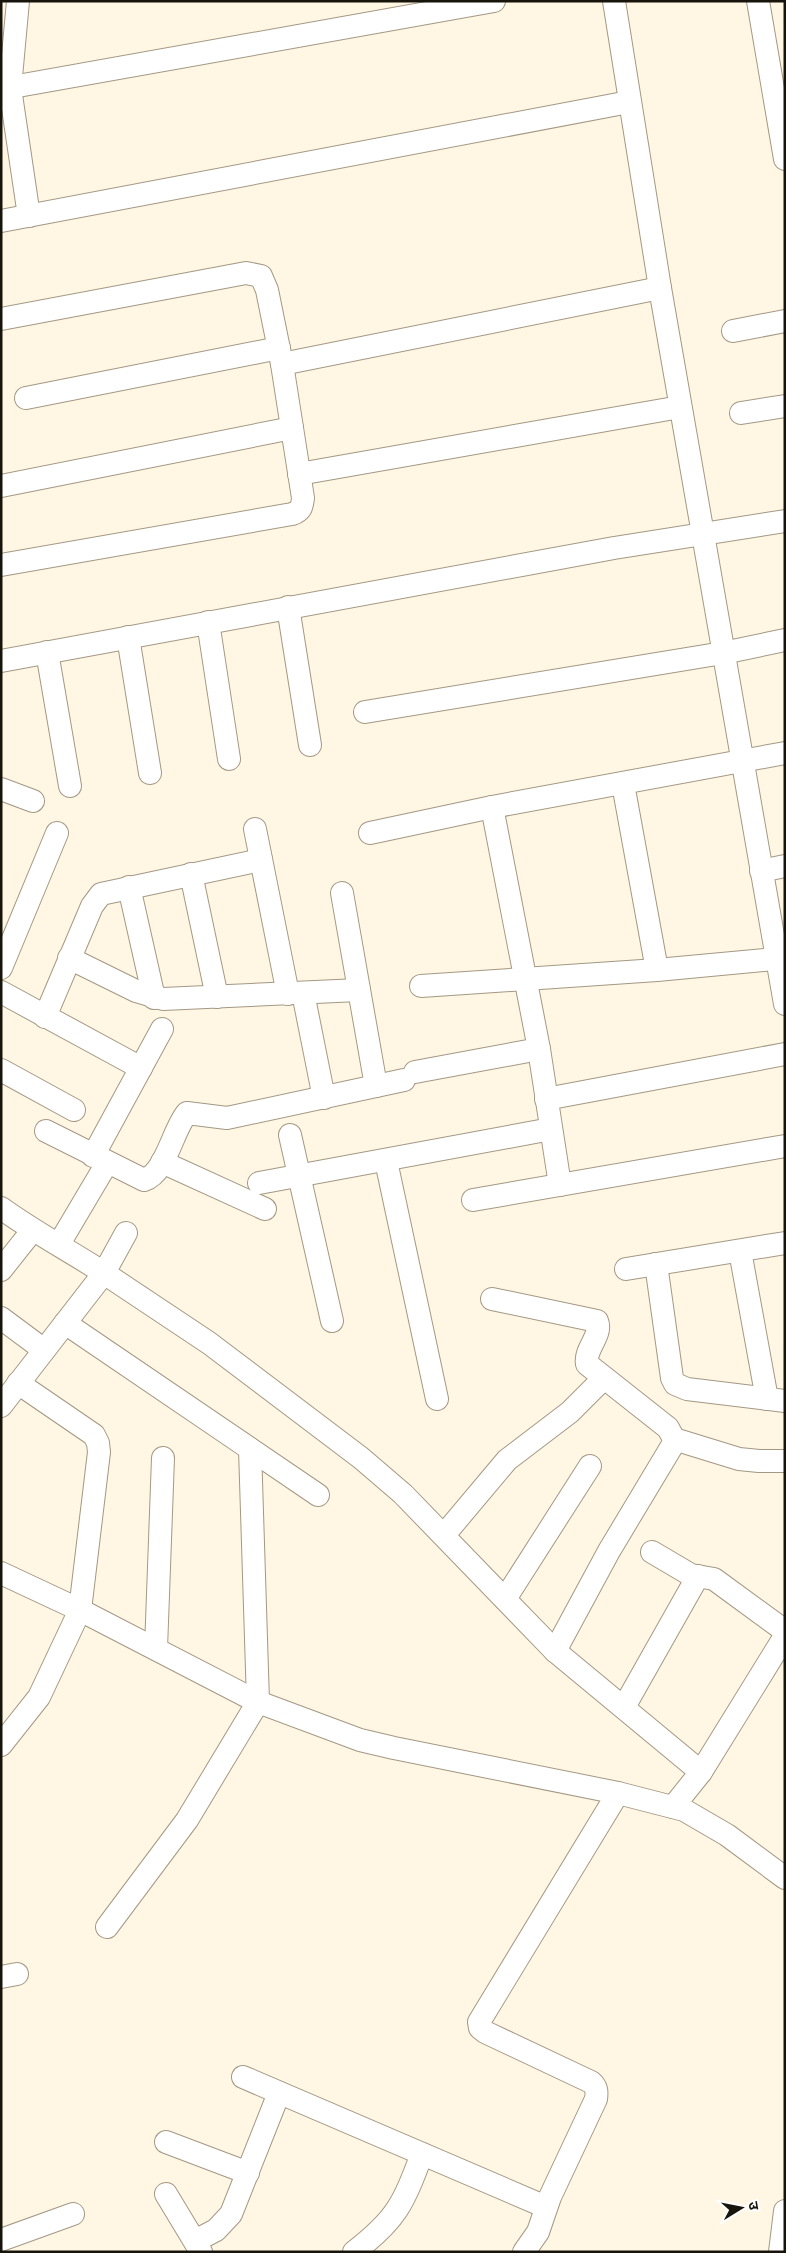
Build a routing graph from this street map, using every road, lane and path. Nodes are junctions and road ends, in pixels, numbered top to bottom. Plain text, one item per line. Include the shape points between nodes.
1 (18, 1) edge
2 (494, 1) edge
3 (614, 1) edge
4 (758, 1) edge
5 (6, 89) edge
6 (629, 102) junction
7 (784, 154) edge
8 (29, 216) junction
9 (1, 221) edge
10 (660, 288) junction
11 (1, 319) edge
12 (785, 321) edge
13 (732, 331) dead end
14 (280, 356) junction
15 (26, 398) dead end
16 (680, 406) junction
17 (785, 406) edge
18 (741, 413) dead end
19 (292, 428) junction
20 (299, 474) junction
21 (1, 486) edge
22 (785, 521) edge
23 (704, 534) junction
24 (1, 565) edge
25 (288, 607) junction
26 (208, 622) junction
27 (128, 637) junction
28 (785, 640) edge
29 (47, 652) junction
30 (723, 653) junction
31 (1, 661) edge
32 (365, 712) dead end
33 (310, 745) dead end
34 (785, 753) edge
35 (229, 759) dead end
36 (743, 761) junction
37 (150, 773) dead end
38 (623, 784) junction
39 (70, 786) dead end
40 (1, 789) edge
41 (33, 801) dead end
42 (492, 807) junction
43 (255, 829) dead end
44 (57, 833) dead end
45 (370, 833) dead end
46 (261, 860) junction
47 (785, 866) edge
48 (762, 871) junction
49 (191, 874) junction
50 (129, 887) junction
51 (342, 893) dead end
52 (69, 958) junction
53 (781, 958) edge
54 (1, 968) edge
55 (657, 970) junction
56 (525, 978) junction
57 (422, 986) dead end
58 (359, 990) junction
59 (1, 992) edge
60 (296, 994) junction
61 (217, 997) junction
62 (154, 998) junction
63 (785, 1004) edge
64 (45, 1017) junction
65 (162, 1029) dead end
66 (539, 1049) junction
67 (785, 1054) edge
68 (141, 1068) junction
69 (1, 1070) edge
70 (376, 1086) junction
71 (324, 1098) junction
72 (546, 1099) junction
73 (74, 1110) dead end
74 (551, 1129) junction
75 (46, 1131) dead end
76 (290, 1135) dead end
77 (785, 1146) edge
78 (100, 1159) junction
79 (386, 1160) junction
80 (162, 1162) junction
81 (299, 1176) junction
82 (259, 1182) dead end
83 (560, 1185) junction
84 (473, 1200) dead end
85 (1, 1208) edge
86 (265, 1209) dead end
87 (32, 1231) junction
88 (126, 1234) dead end
89 (785, 1243) edge
90 (59, 1244) junction
91 (740, 1251) junction
92 (656, 1264) junction
93 (626, 1269) dead end
94 (1, 1270) edge
95 (104, 1273) junction
96 (492, 1299) dead end
97 (1, 1318) edge
98 (332, 1321) dead end
99 (65, 1323) junction
100 (44, 1350) junction
101 (604, 1378) junction
102 (18, 1383) junction
103 (438, 1399) dead end
104 (776, 1400) edge
105 (1, 1406) edge
106 (674, 1439) junction
107 (250, 1449) junction
108 (163, 1458) dead end
109 (785, 1461) edge
110 (590, 1466) dead end
111 (318, 1495) dead end
112 (444, 1535) junction
113 (652, 1552) dead end
114 (1, 1573) edge
115 (698, 1576) junction
116 (505, 1599) junction
117 (80, 1610) junction
118 (785, 1631) edge
119 (785, 1636) edge
120 (156, 1649) junction
121 (555, 1651) junction
122 (258, 1702) junction
123 (624, 1707) junction
124 (1, 1745) edge
125 (700, 1772) junction
126 (618, 1793) junction
127 (674, 1807) junction
128 (785, 1878) edge
129 (107, 1927) dead end
130 (243, 2077) dead end
131 (279, 2092) junction
132 (166, 2142) dead end
133 (422, 2154) junction
134 (248, 2173) junction
135 (166, 2194) dead end
136 (546, 2207) junction
137 (785, 2211) edge
138 (73, 2214) dead end
139 (1, 2240) edge
140 (198, 2246) edge
141 (354, 2252) edge
142 (524, 2252) edge
143 (780, 2252) edge

1 - 5 street
2 - 5 street
3 - 6 street
4 - 7 street
5 - 8 street
6 - 8 street
6 - 10 street
8 - 9 street
10 - 14 street
10 - 16 street
11 - 14 street via 256,274 264,282
12 - 13 street
14 - 15 street
14 - 19 street
16 - 20 street
16 - 23 street
17 - 18 street
19 - 20 street
19 - 21 street
20 - 24 street via 302,507 292,514
22 - 23 street
23 - 25 street
23 - 30 street
25 - 26 street
25 - 33 street
26 - 27 street
26 - 35 street
27 - 29 street
27 - 37 street
28 - 30 street
29 - 31 street
29 - 39 street
30 - 32 street
30 - 36 street
34 - 36 street
36 - 38 street
36 - 48 street
38 - 42 street
38 - 55 street
40 - 41 street
42 - 45 street
42 - 56 street
43 - 46 street
44 - 54 street
46 - 49 street
46 - 60 street
47 - 48 street
48 - 53 street
49 - 50 street
49 - 61 street
50 - 52 street via 96,898
50 - 62 street
51 - 58 street
52 - 62 street
52 - 64 street
53 - 55 street
53 - 63 street
55 - 56 street
56 - 57 street
56 - 66 street
58 - 60 street
58 - 70 street
59 - 64 street
60 - 61 street
60 - 71 street
61 - 62 street
64 - 68 street
65 - 68 street
66 - 70 street
66 - 72 street
67 - 72 street
68 - 78 street
69 - 73 street
70 - 71 street
71 - 80 street via 228,1118 187,1113
72 - 74 street
74 - 79 street
74 - 83 street
75 - 78 street
76 - 81 street
77 - 83 street
78 - 80 street via 144,1180 153,1175
78 - 90 street
79 - 81 street
79 - 103 street
80 - 86 street
81 - 82 street
81 - 98 street
83 - 84 street
85 - 87 street
87 - 90 street
87 - 94 street
88 - 95 street
89 - 91 street
90 - 95 street
91 - 92 street
91 - 104 street
92 - 93 street
92 - 104 street via 675,1384 687,1389
95 - 99 street
95 - 112 street via 209,1343 300,1410 403,1494
96 - 101 street via 597,1321 598,1330 586,1361
97 - 100 street
99 - 100 street
99 - 107 street
100 - 102 street
101 - 106 street via 668,1428
101 - 112 street via 581,1402 507,1460
102 - 105 street
102 - 117 street via 94,1435 98,1443
106 - 109 street via 738,1459
106 - 121 street
107 - 111 street
107 - 122 street
108 - 120 street
110 - 116 street
112 - 116 street
113 - 115 street via 683,1571
114 - 117 street
115 - 118 street via 714,1579
115 - 123 street
116 - 121 street
117 - 120 street
117 - 124 street via 39,1697
119 - 125 street
120 - 122 street
121 - 123 street
122 - 126 street via 360,1740
122 - 129 street via 187,1820
123 - 125 street
125 - 127 street
126 - 127 street
126 - 136 street via 479,2022 485,2032 596,2086 596,2100
127 - 128 street via 727,1834
130 - 131 street
131 - 133 street
131 - 134 street
132 - 134 street
133 - 136 street
133 - 141 street via 399,2209 377,2234
134 - 140 street via 226,2223
135 - 140 street
136 - 142 street via 538,2232
137 - 143 street
138 - 139 street

